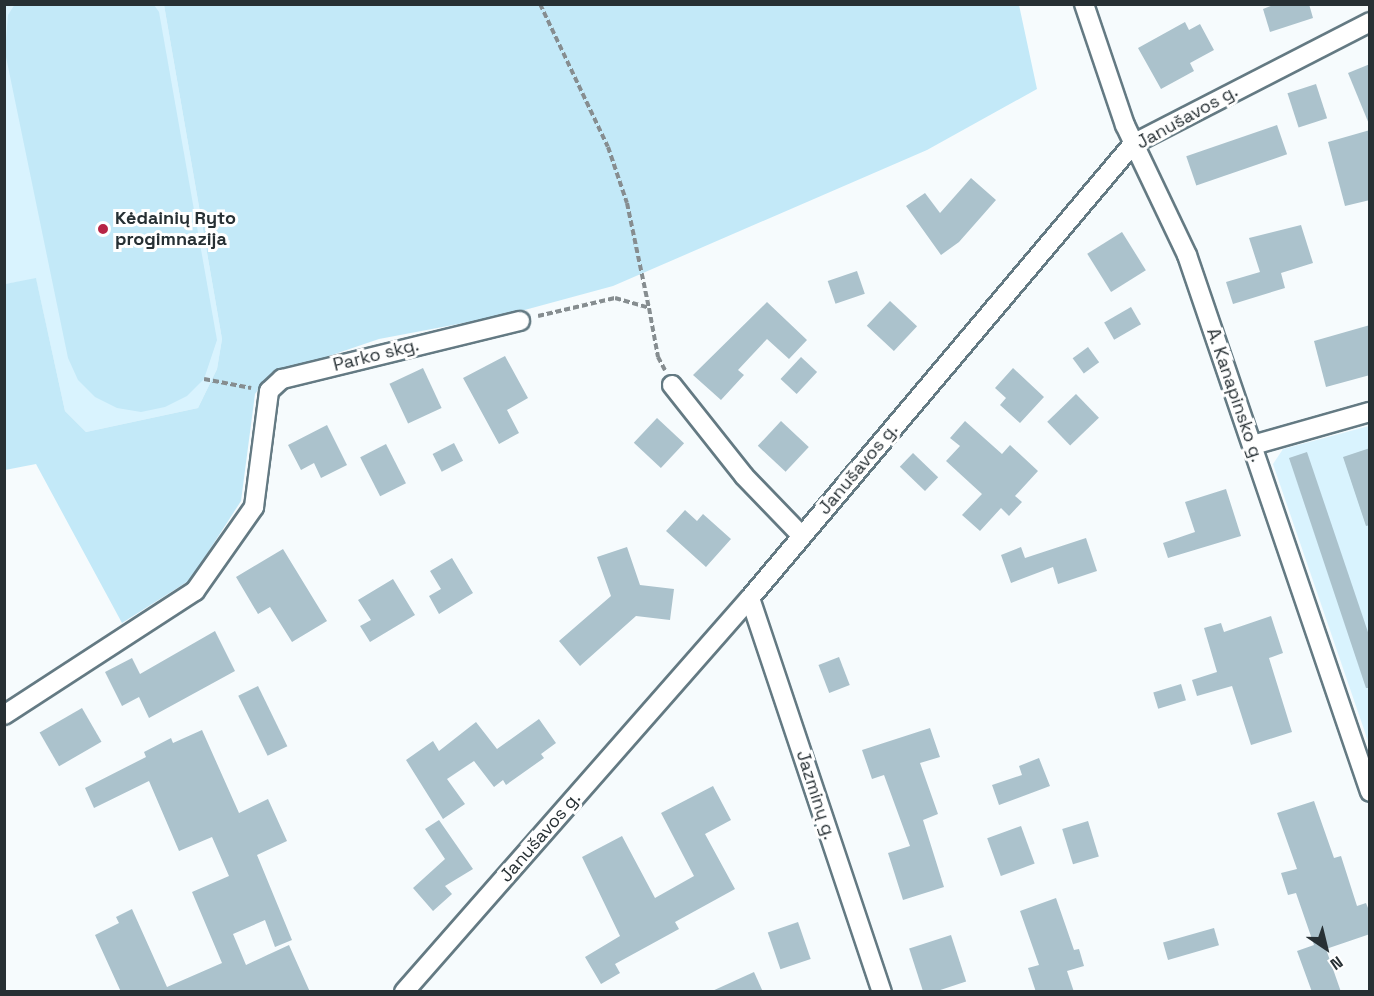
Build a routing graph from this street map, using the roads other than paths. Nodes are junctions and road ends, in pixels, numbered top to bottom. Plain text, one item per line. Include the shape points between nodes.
1 (1084, 4) edge
2 (1370, 22) edge
3 (1133, 144) junction
4 (520, 321) road end
5 (672, 385) road end
6 (1370, 412) edge
7 (1252, 445) junction
8 (802, 536) junction
9 (750, 598) junction
10 (4, 715) edge
11 (1370, 792) edge
12 (404, 992) edge
13 (882, 992) edge

1 - 3 street, A. Kanapinsko g.
2 - 3 street, Janušavos g.
3 - 7 street, A. Kanapinsko g. via 1187,255
3 - 8 street, Janušavos g.
4 - 10 street, Parko skg. via 282,379 270,391 254,507 195,591
5 - 8 street via 744,476
6 - 7 street
7 - 11 street, A. Kanapinsko g.
8 - 9 street, Janušavos g.
9 - 12 street, Janušavos g.
9 - 13 street, Jazminų g.

